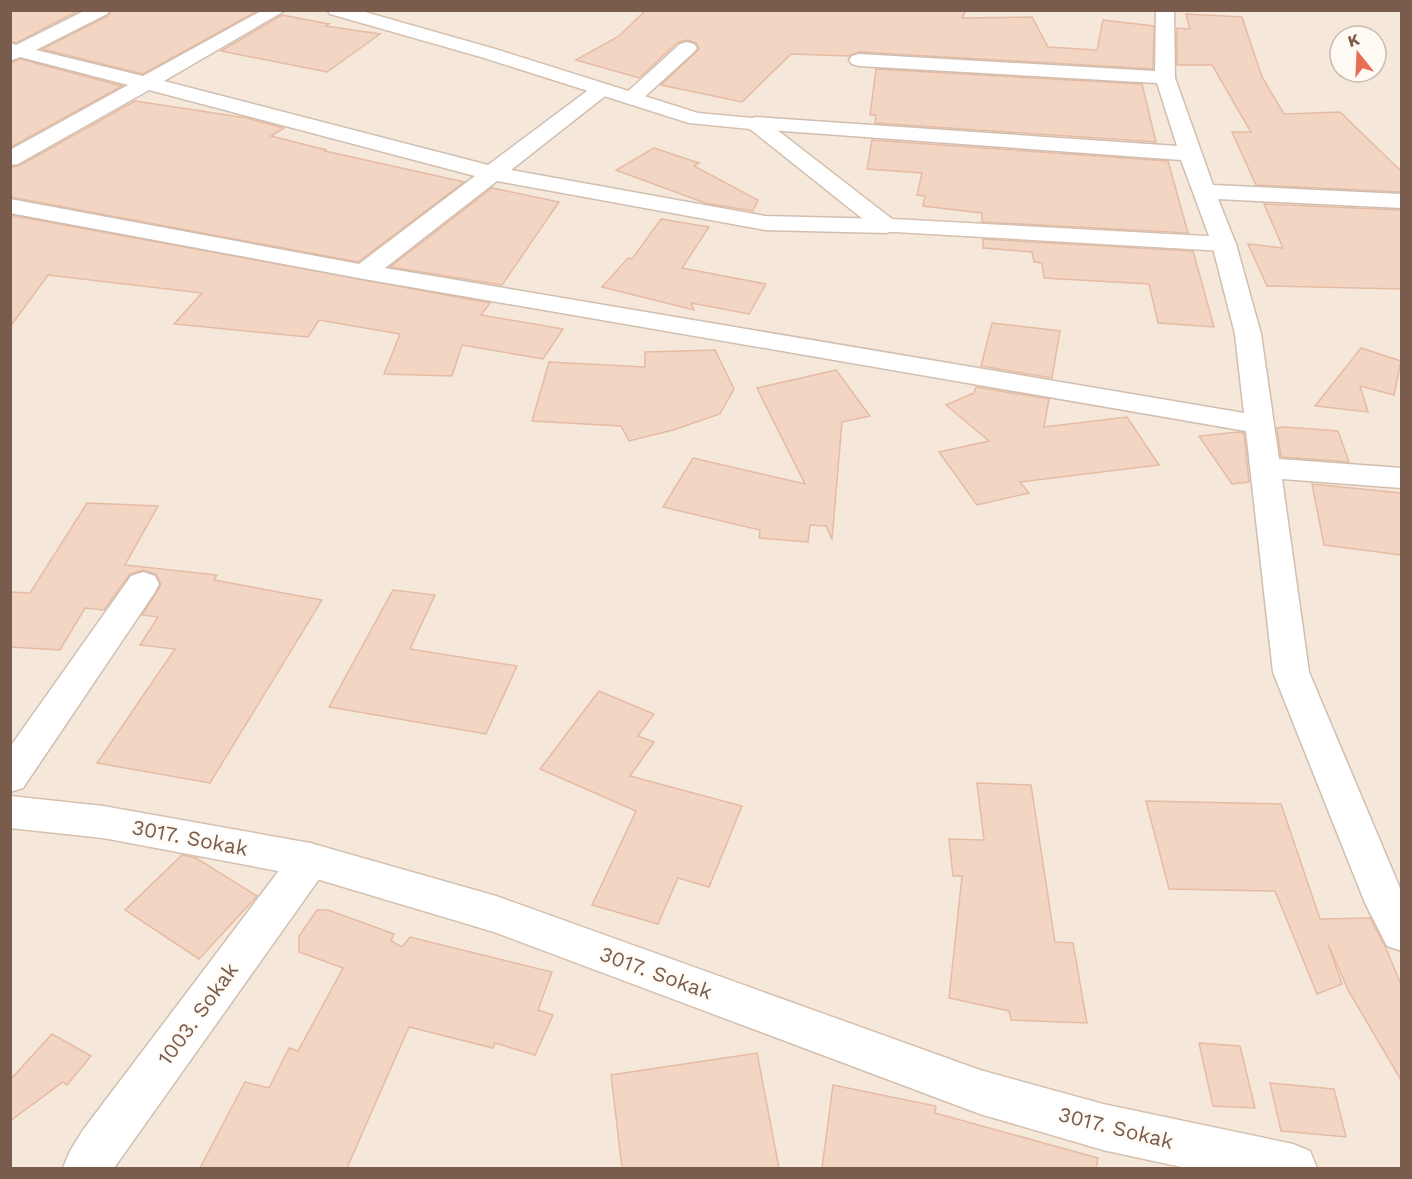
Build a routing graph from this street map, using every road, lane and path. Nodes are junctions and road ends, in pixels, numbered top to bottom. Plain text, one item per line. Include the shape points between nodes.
1 (101, 10) edge
2 (277, 10) edge
3 (336, 10) edge
4 (1165, 10) edge
5 (687, 48) dead end
6 (13, 52) edge
7 (859, 60) dead end
8 (1166, 78) junction
9 (145, 82) junction
10 (602, 89) junction
11 (632, 98) junction
12 (756, 123) junction
13 (1190, 154) junction
14 (10, 159) edge
15 (490, 173) junction
16 (1205, 191) junction
17 (1401, 201) edge
18 (10, 206) edge
19 (886, 226) junction
20 (1224, 244) junction
21 (364, 272) junction
22 (1258, 424) junction
23 (1266, 468) junction
24 (1401, 478) edge
25 (143, 584) dead end
26 (10, 777) edge
27 (10, 812) edge
28 (310, 860) junction
29 (1401, 933) edge
30 (87, 1168) edge
31 (1293, 1168) edge

1 - 6 street
2 - 9 street
3 - 10 street
4 - 8 street
5 - 11 street
6 - 9 street
7 - 8 street
8 - 13 street
9 - 14 street
9 - 15 street
10 - 11 street
10 - 15 street
11 - 12 street via 696,119
12 - 13 street
12 - 19 street
13 - 16 street
15 - 19 street via 765,223
15 - 21 street
16 - 17 street
16 - 20 street
18 - 21 street
19 - 20 street
20 - 22 street via 1248,334
21 - 22 street
22 - 23 street
23 - 24 street
23 - 29 street via 1291,672 1385,903
25 - 26 street
27 - 28 street, 3017. Sokak via 103,822
28 - 30 street, 1003. Sokak
28 - 31 street, 3017. Sokak via 496,914 980,1092 1103,1126

